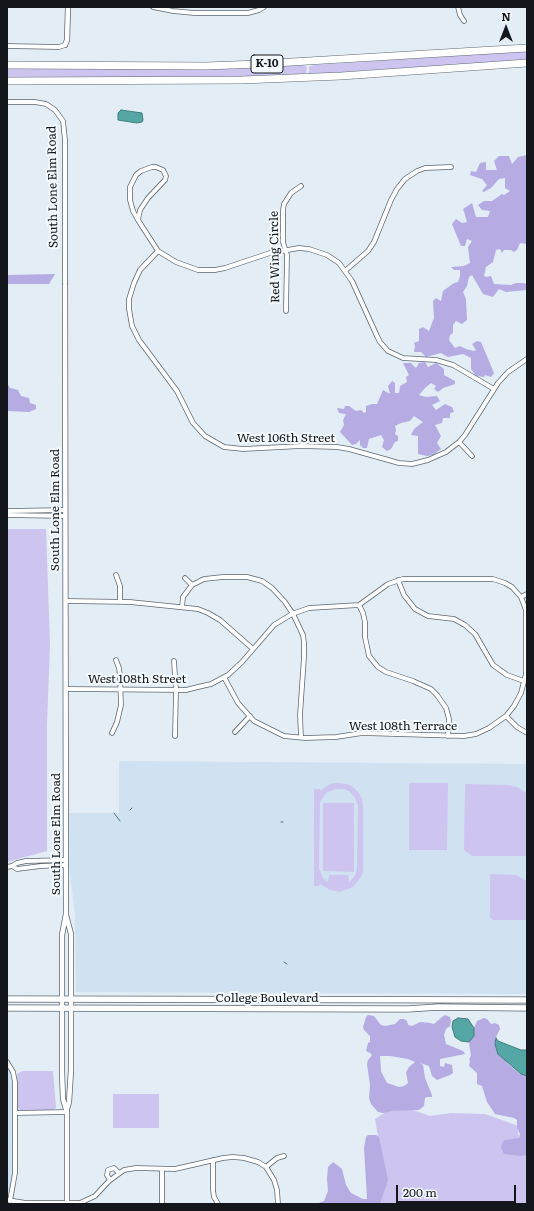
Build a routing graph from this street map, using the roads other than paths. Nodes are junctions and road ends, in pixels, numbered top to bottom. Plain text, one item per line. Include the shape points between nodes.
1 (68, 7) edge
2 (153, 7) edge
3 (214, 7) edge
4 (264, 7) edge
5 (458, 7) edge
6 (214, 13) junction
7 (464, 21) dead end
8 (64, 45) joint
9 (7, 46) edge
10 (527, 48) edge
11 (527, 63) edge
12 (7, 66) edge
13 (7, 81) edge
14 (7, 102) edge
15 (451, 167) dead end
16 (301, 186) dead end
17 (138, 220) junction
18 (285, 250) junction
19 (158, 251) junction
20 (345, 270) junction
21 (65, 285) joint
22 (286, 311) dead end
23 (527, 359) edge
24 (494, 389) junction
25 (459, 442) junction
26 (472, 456) dead end
27 (7, 511) edge
28 (65, 513) junction
29 (7, 516) edge
30 (116, 575) dead end
31 (186, 578) dead end
32 (398, 580) junction
33 (192, 585) junction
34 (527, 594) edge
35 (521, 597) junction
36 (66, 601) junction
37 (120, 602) junction
38 (359, 605) junction
39 (182, 607) junction
40 (294, 614) junction
41 (253, 648) junction
42 (116, 660) dead end
43 (174, 661) dead end
44 (224, 677) junction
45 (524, 681) junction
46 (66, 690) junction
47 (120, 690) junction
48 (176, 690) junction
49 (250, 716) junction
50 (506, 716) junction
51 (235, 732) dead end
52 (112, 733) dead end
53 (527, 733) edge
54 (175, 736) dead end
55 (448, 736) junction
56 (301, 737) junction
57 (66, 860) junction
58 (66, 866) junction
59 (9, 867) edge
60 (66, 914) junction
61 (62, 998) junction
62 (71, 998) junction
63 (7, 999) edge
64 (527, 1000) edge
65 (7, 1008) edge
66 (62, 1008) junction
67 (71, 1008) junction
68 (527, 1008) edge
69 (7, 1062) edge
70 (67, 1111) junction
71 (15, 1113) junction
72 (284, 1156) dead end
73 (213, 1160) junction
74 (266, 1167) junction
75 (162, 1169) junction
76 (119, 1173) junction
77 (110, 1180) junction
78 (90, 1199) junction
79 (9, 1200) edge
80 (67, 1204) edge
81 (92, 1204) edge
82 (162, 1204) edge
83 (218, 1204) edge
84 (278, 1204) edge

1 - 8 street via 67,40
2 - 6 street via 187,13
3 - 6 street
4 - 6 street via 248,13
5 - 7 street
8 - 9 street
10 - 12 highway, K-10 via 265,64
11 - 13 highway, K-10 via 249,80
14 - 21 street, South Lone Elm Road via 46,104 55,110 63,121
15 - 20 street via 425,168 405,179 391,200 374,242 368,251
16 - 18 street, Red Wing Circle via 291,193 284,204 282,230
17 - 17 street via 130,200 131,183 141,171 152,167 160,168 165,172 165,180 143,204
17 - 19 street
18 - 19 street via 226,268 205,270 184,266
18 - 20 street via 299,248 318,251 334,259
18 - 22 street, Red Wing Circle
19 - 25 street, West 106th Street via 140,270 134,282 129,301 132,326 138,340 177,391 193,423 210,439 224,447 236,449 337,447 405,464 428,460 446,452
20 - 24 street via 380,342 388,351 398,357 436,360 453,365
21 - 28 street, South Lone Elm Road
23 - 24 street, West 106th Street via 508,372
24 - 25 street, West 106th Street
25 - 26 street
27 - 28 street
28 - 29 street
28 - 36 street, South Lone Elm Road
30 - 37 street via 120,586
31 - 33 street
32 - 35 street via 496,580 512,587
32 - 38 street via 388,584
32 - 45 street via 404,596 415,609 428,616 454,619 465,625 476,634 493,665 504,674
33 - 39 street via 184,597
33 - 40 street via 204,579 223,577 247,577 262,581 272,588
34 - 35 street
35 - 45 street via 526,610
36 - 37 street
36 - 46 street, South Lone Elm Road
37 - 39 street
38 - 40 street, West 108th Street via 309,608
38 - 55 street via 365,622 369,656 376,669 431,689 446,708 449,719
39 - 41 street via 200,610 215,617
40 - 41 street, West 108th Street via 274,625
40 - 56 street via 304,643
41 - 44 street, West 108th Street via 242,662
42 - 47 street
43 - 48 street
44 - 48 street, West 108th Street via 198,688
44 - 49 street, West 108th Terrace via 238,703
45 - 50 street via 521,693
46 - 47 street, West 108th Street
46 - 57 street, South Lone Elm Road
47 - 48 street, West 108th Street
47 - 52 street via 119,714
48 - 54 street
49 - 51 street
49 - 56 street, West 108th Terrace via 254,721 284,736
50 - 53 street
50 - 55 street, West 108th Terrace via 480,732
55 - 56 street, West 108th Terrace via 362,733 336,737
57 - 58 street, South Lone Elm Road
57 - 59 street via 26,860
58 - 59 street via 17,869
58 - 60 street, South Lone Elm Road
60 - 61 street, South Lone Elm Road via 62,935
60 - 62 street, South Lone Elm Road via 71,934
61 - 62 main road, College Boulevard
61 - 63 main road, College Boulevard
61 - 66 street, South Lone Elm Road
62 - 64 main road, College Boulevard
62 - 67 street, South Lone Elm Road
65 - 66 main road, College Boulevard
66 - 67 main road, College Boulevard
66 - 70 street, South Lone Elm Road via 63,1100
67 - 68 main road, College Boulevard
67 - 70 street, South Lone Elm Road via 71,1070
69 - 71 street via 14,1075
70 - 71 street
70 - 80 street, South Lone Elm Road
71 - 79 street via 15,1173
72 - 74 street
73 - 74 street via 244,1158
73 - 75 street
73 - 83 street via 213,1190
74 - 84 street via 274,1180
75 - 76 street via 136,1168
75 - 82 street
76 - 77 street
76 - 77 street via 114,1168 108,1170
77 - 78 street
78 - 80 street
78 - 81 street
79 - 80 street

